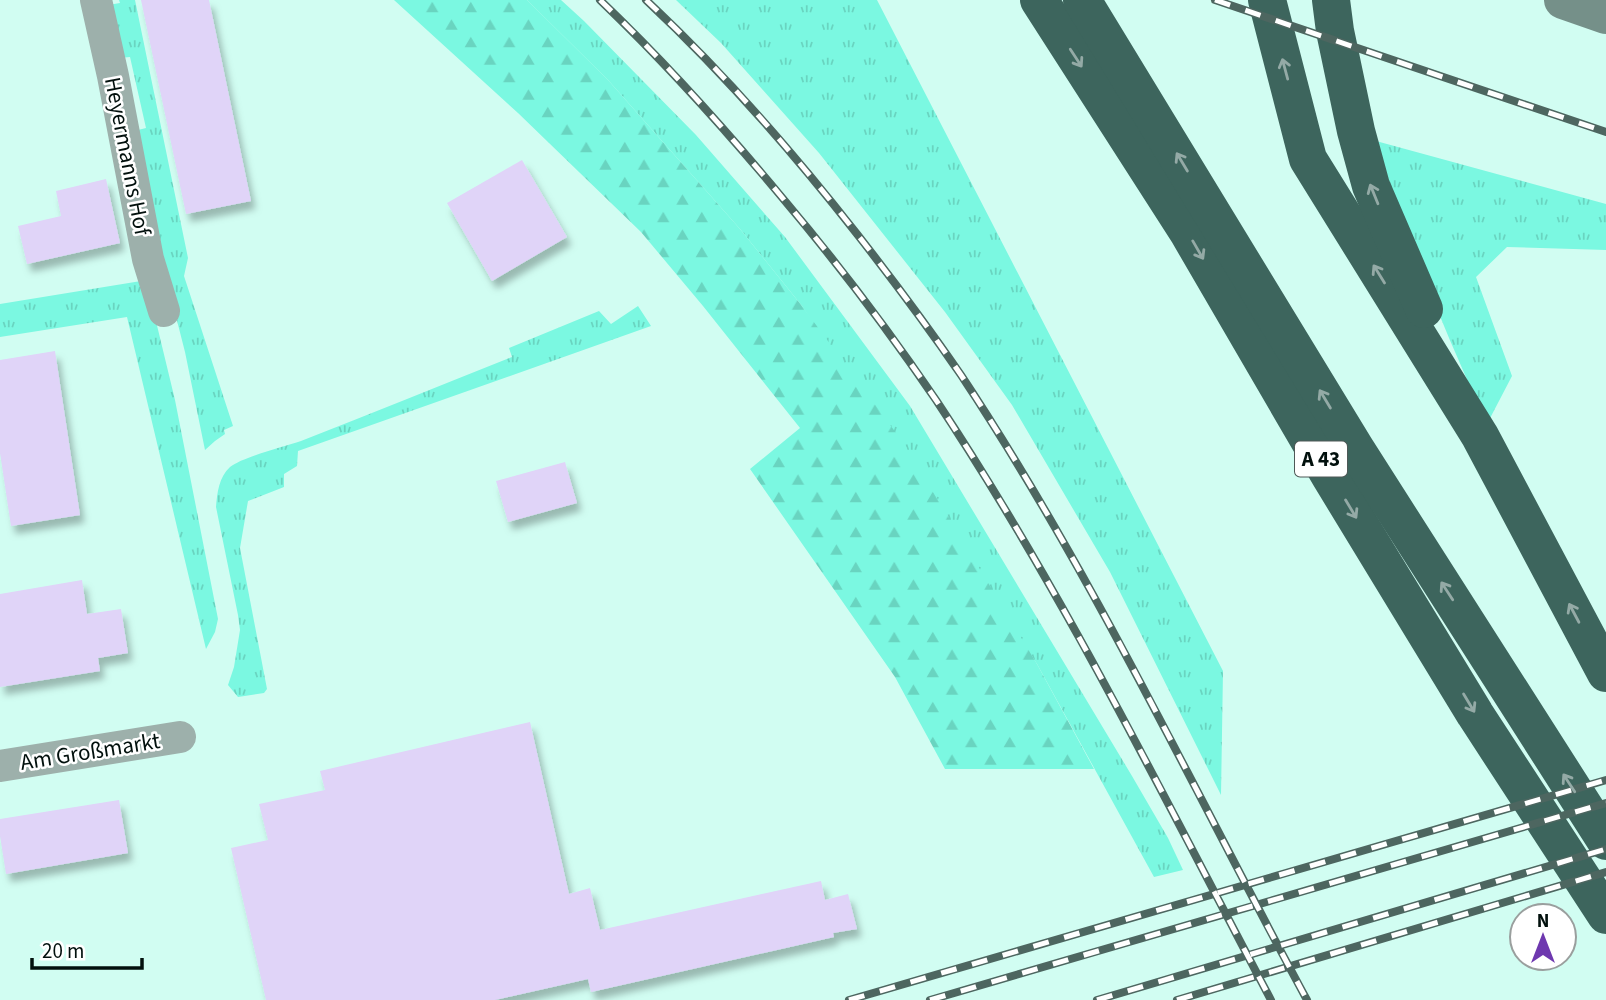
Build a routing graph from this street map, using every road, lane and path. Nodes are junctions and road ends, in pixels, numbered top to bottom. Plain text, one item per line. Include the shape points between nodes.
1 (96, 0) edge
2 (1040, 0) edge
3 (1082, 0) edge
4 (1267, 0) edge
5 (1331, 0) edge
6 (1563, 0) edge
7 (1605, 12) edge
8 (164, 311) dead end
9 (1480, 436) junction
10 (1606, 673) edge
11 (180, 737) dead end
12 (0, 766) edge
13 (1606, 841) edge
14 (1606, 915) edge

1 - 8 street, Heyermanns Hof via 148,259
2 -> 14 highway, A 43 via 1188,232 1475,714
13 -> 3 highway, A 43 via 1355,448
9 -> 4 highway via 1308,159
9 -> 5 highway via 1371,186
6 - 7 street
10 -> 9 highway
11 - 12 street, Am Großmarkt

